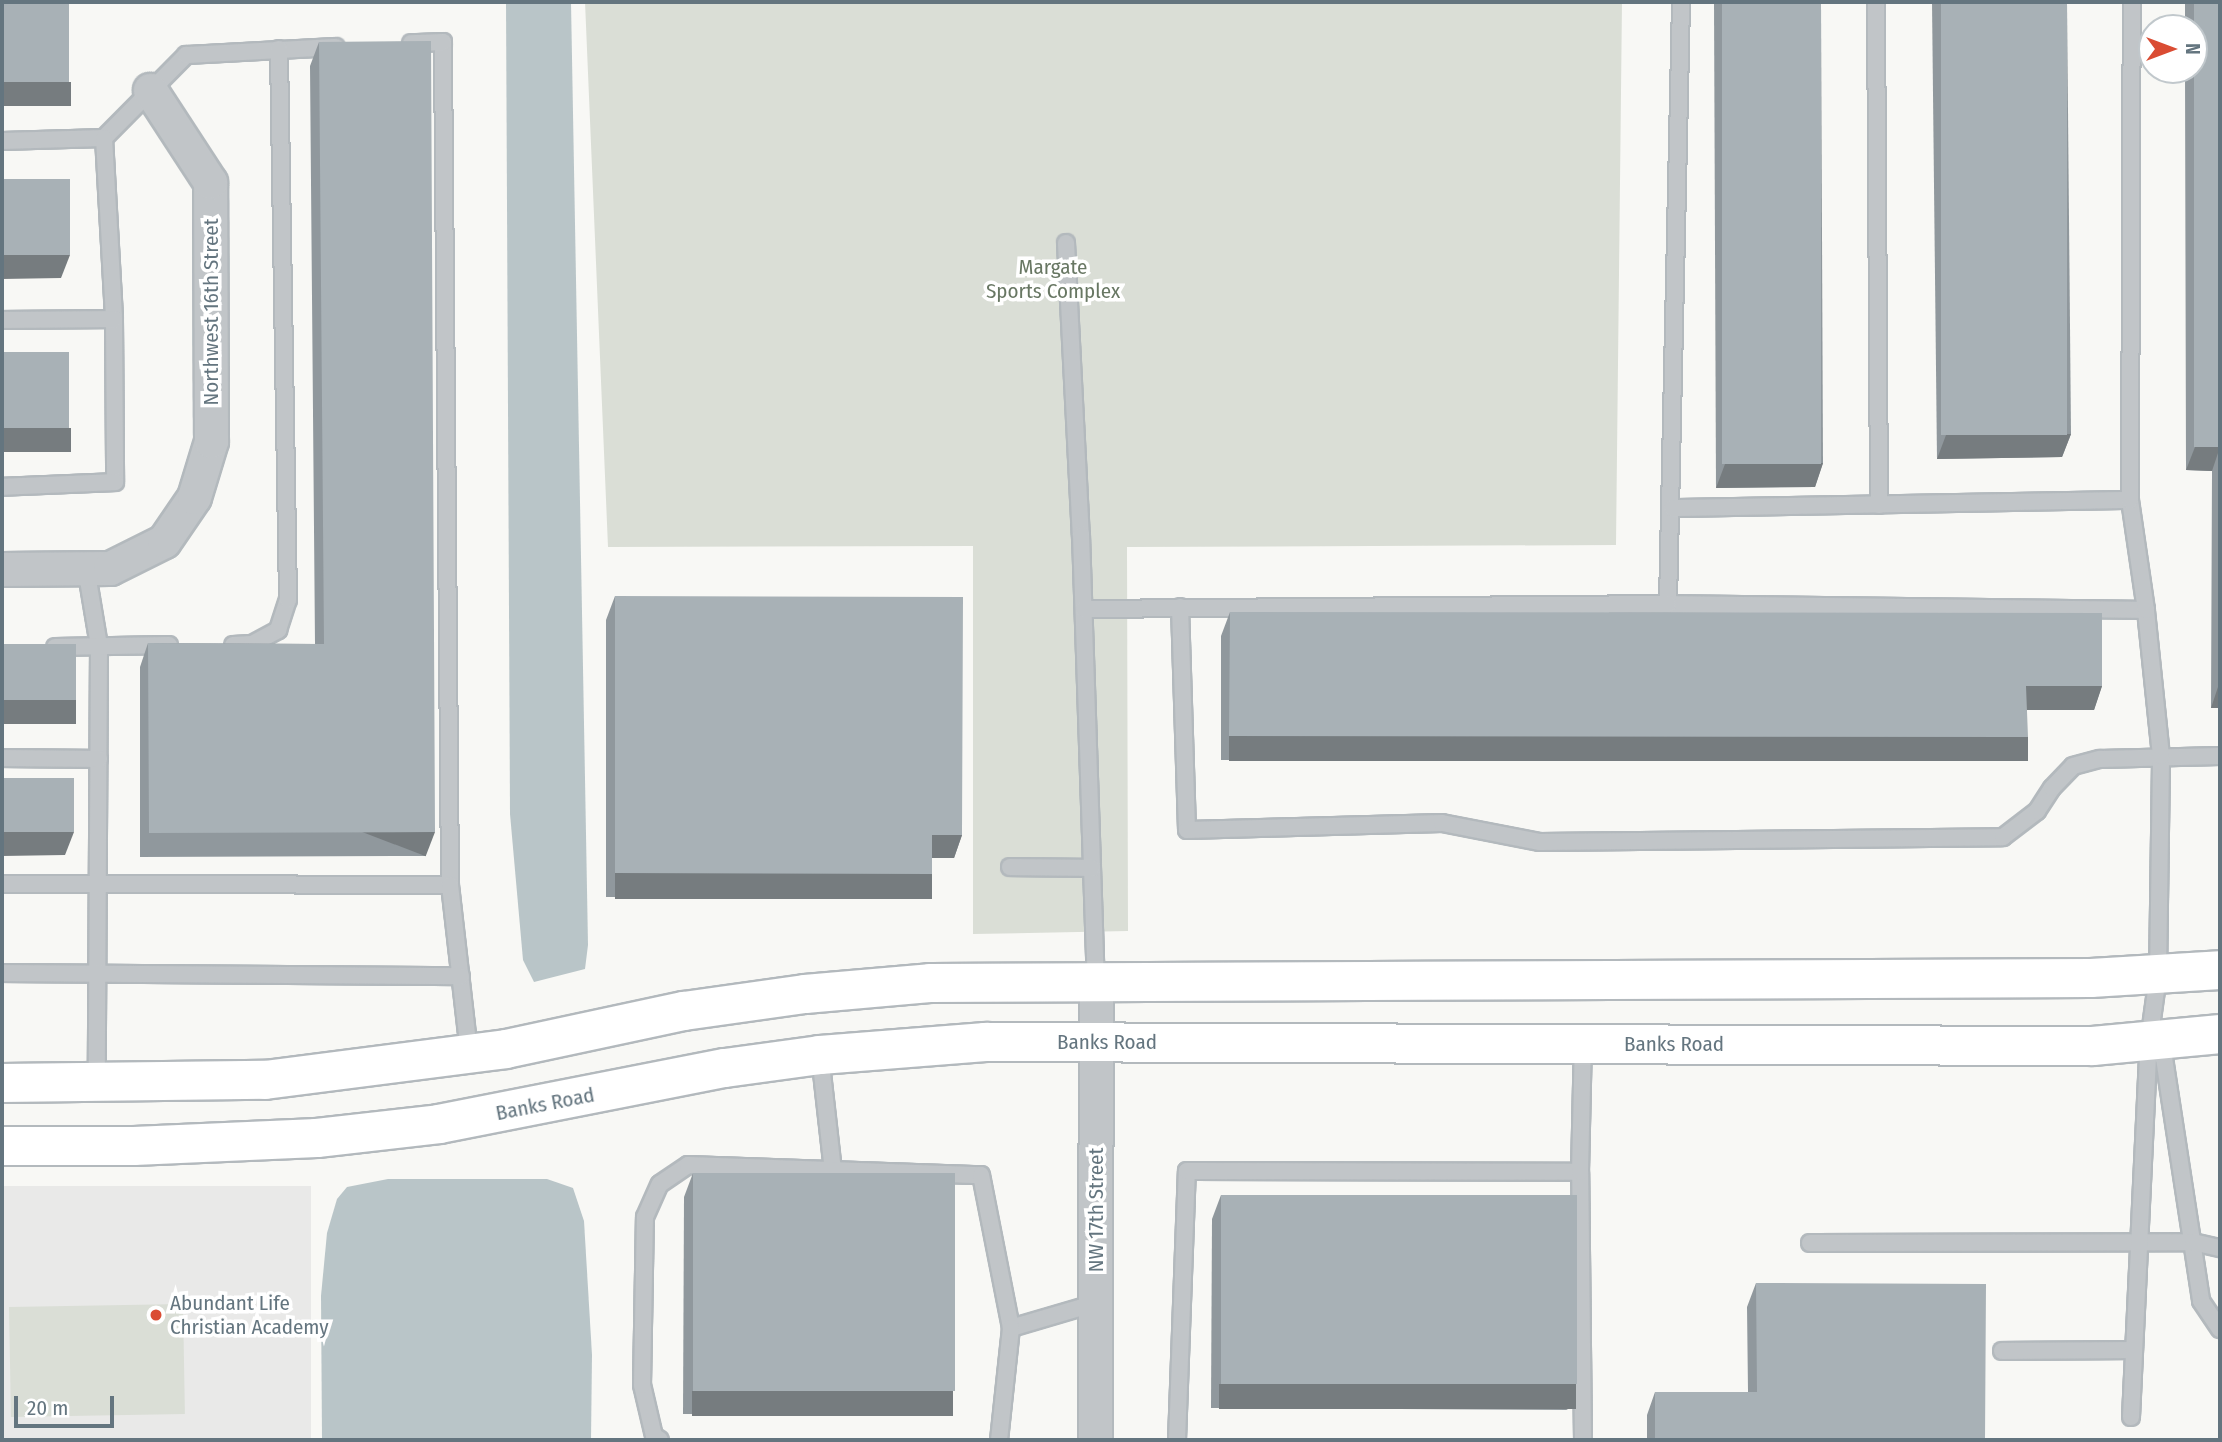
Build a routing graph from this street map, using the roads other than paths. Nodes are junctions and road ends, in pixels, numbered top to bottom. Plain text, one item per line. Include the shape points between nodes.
1 (1681, 2) edge
2 (1876, 2) edge
3 (2133, 2) edge
4 (388, 44) edge
5 (347, 46) edge
6 (279, 50) junction
7 (150, 90) junction
8 (104, 138) junction
9 (2, 141) edge
10 (1066, 243) dead end
11 (114, 319) junction
12 (2, 320) edge
13 (2, 487) edge
14 (2130, 500) junction
15 (1879, 505) junction
16 (1672, 508) junction
17 (86, 568) junction
18 (2, 569) edge
19 (1668, 604) junction
20 (1180, 607) junction
21 (1084, 609) junction
22 (2146, 610) junction
23 (182, 645) edge
24 (210, 645) edge
25 (99, 646) junction
26 (44, 647) edge
27 (2220, 755) edge
28 (2161, 756) junction
29 (2, 758) edge
30 (99, 759) junction
31 (1010, 867) dead end
32 (1092, 868) junction
33 (2, 884) edge
34 (98, 884) junction
35 (450, 885) junction
36 (2220, 970) edge
37 (2, 974) edge
38 (97, 974) junction
39 (461, 976) junction
40 (2158, 976) junction
41 (1096, 981) junction
42 (2220, 1034) edge
43 (2149, 1041) junction
44 (1097, 1042) junction
45 (1583, 1044) junction
46 (469, 1055) junction
47 (820, 1055) junction
48 (2, 1083) edge
49 (96, 1083) junction
50 (2, 1146) edge
51 (833, 1170) junction
52 (1580, 1172) junction
53 (2193, 1242) junction
54 (1810, 1243) dead end
55 (2140, 1243) junction
56 (2220, 1248) edge
57 (1096, 1303) junction
58 (1011, 1328) junction
59 (2220, 1329) edge
60 (2132, 1349) junction
61 (2002, 1352) dead end
62 (2131, 1417) dead end
63 (660, 1440) edge
64 (999, 1440) edge
65 (1095, 1440) edge
66 (1177, 1440) edge
67 (1583, 1440) edge

1 - 16 lane
2 - 15 lane
3 - 14 lane
4 - 35 lane via 443,41
5 - 6 lane
6 - 7 lane via 186,55
6 - 24 lane via 288,600 278,630 252,644
7 - 8 lane
7 - 17 street, Northwest 16th Street via 210,183 211,441 194,498 164,541 110,568
8 - 9 lane
8 - 11 lane
10 - 21 lane
11 - 12 lane
11 - 13 lane via 115,482
14 - 15 lane
14 - 22 lane
15 - 16 lane
16 - 19 lane
17 - 18 street
17 - 25 lane
19 - 20 lane
19 - 22 lane
20 - 21 lane
20 - 28 lane via 1187,830 1442,823 1540,842 2003,837 2037,811 2073,766 2100,759
21 - 32 lane
22 - 28 lane
23 - 25 lane
25 - 26 lane
25 - 30 lane
27 - 28 lane
28 - 40 lane
29 - 30 lane
30 - 34 lane
31 - 32 lane
32 - 41 lane
33 - 34 lane
34 - 35 lane
34 - 38 lane
35 - 39 lane
36 - 40 street
37 - 38 lane
38 - 39 lane
38 - 49 lane
39 - 46 lane
40 - 41 street
40 - 43 lane
41 - 44 street, NW 17th Street
41 - 46 street via 929,983 805,995 684,1011
42 - 43 street, Banks Road
43 - 45 street, Banks Road via 2093,1046
43 - 53 lane via 2164,1058
43 - 55 lane
44 - 45 street, Banks Road
44 - 47 street, Banks Road via 985,1042
44 - 57 street, NW 17th Street
45 - 52 lane
46 - 49 street via 265,1080
47 - 50 street, Banks Road via 725,1068 439,1124 317,1138
47 - 51 lane
48 - 49 street
51 - 58 lane via 981,1175
51 - 63 lane via 688,1165 660,1184 645,1217 642,1385 654,1436
52 - 66 lane via 1187,1171
52 - 67 lane
53 - 55 lane
53 - 56 lane
53 - 59 lane via 2201,1301
54 - 55 lane
55 - 60 lane
57 - 58 lane
57 - 65 street, NW 17th Street
58 - 64 lane
60 - 61 lane
60 - 62 lane

